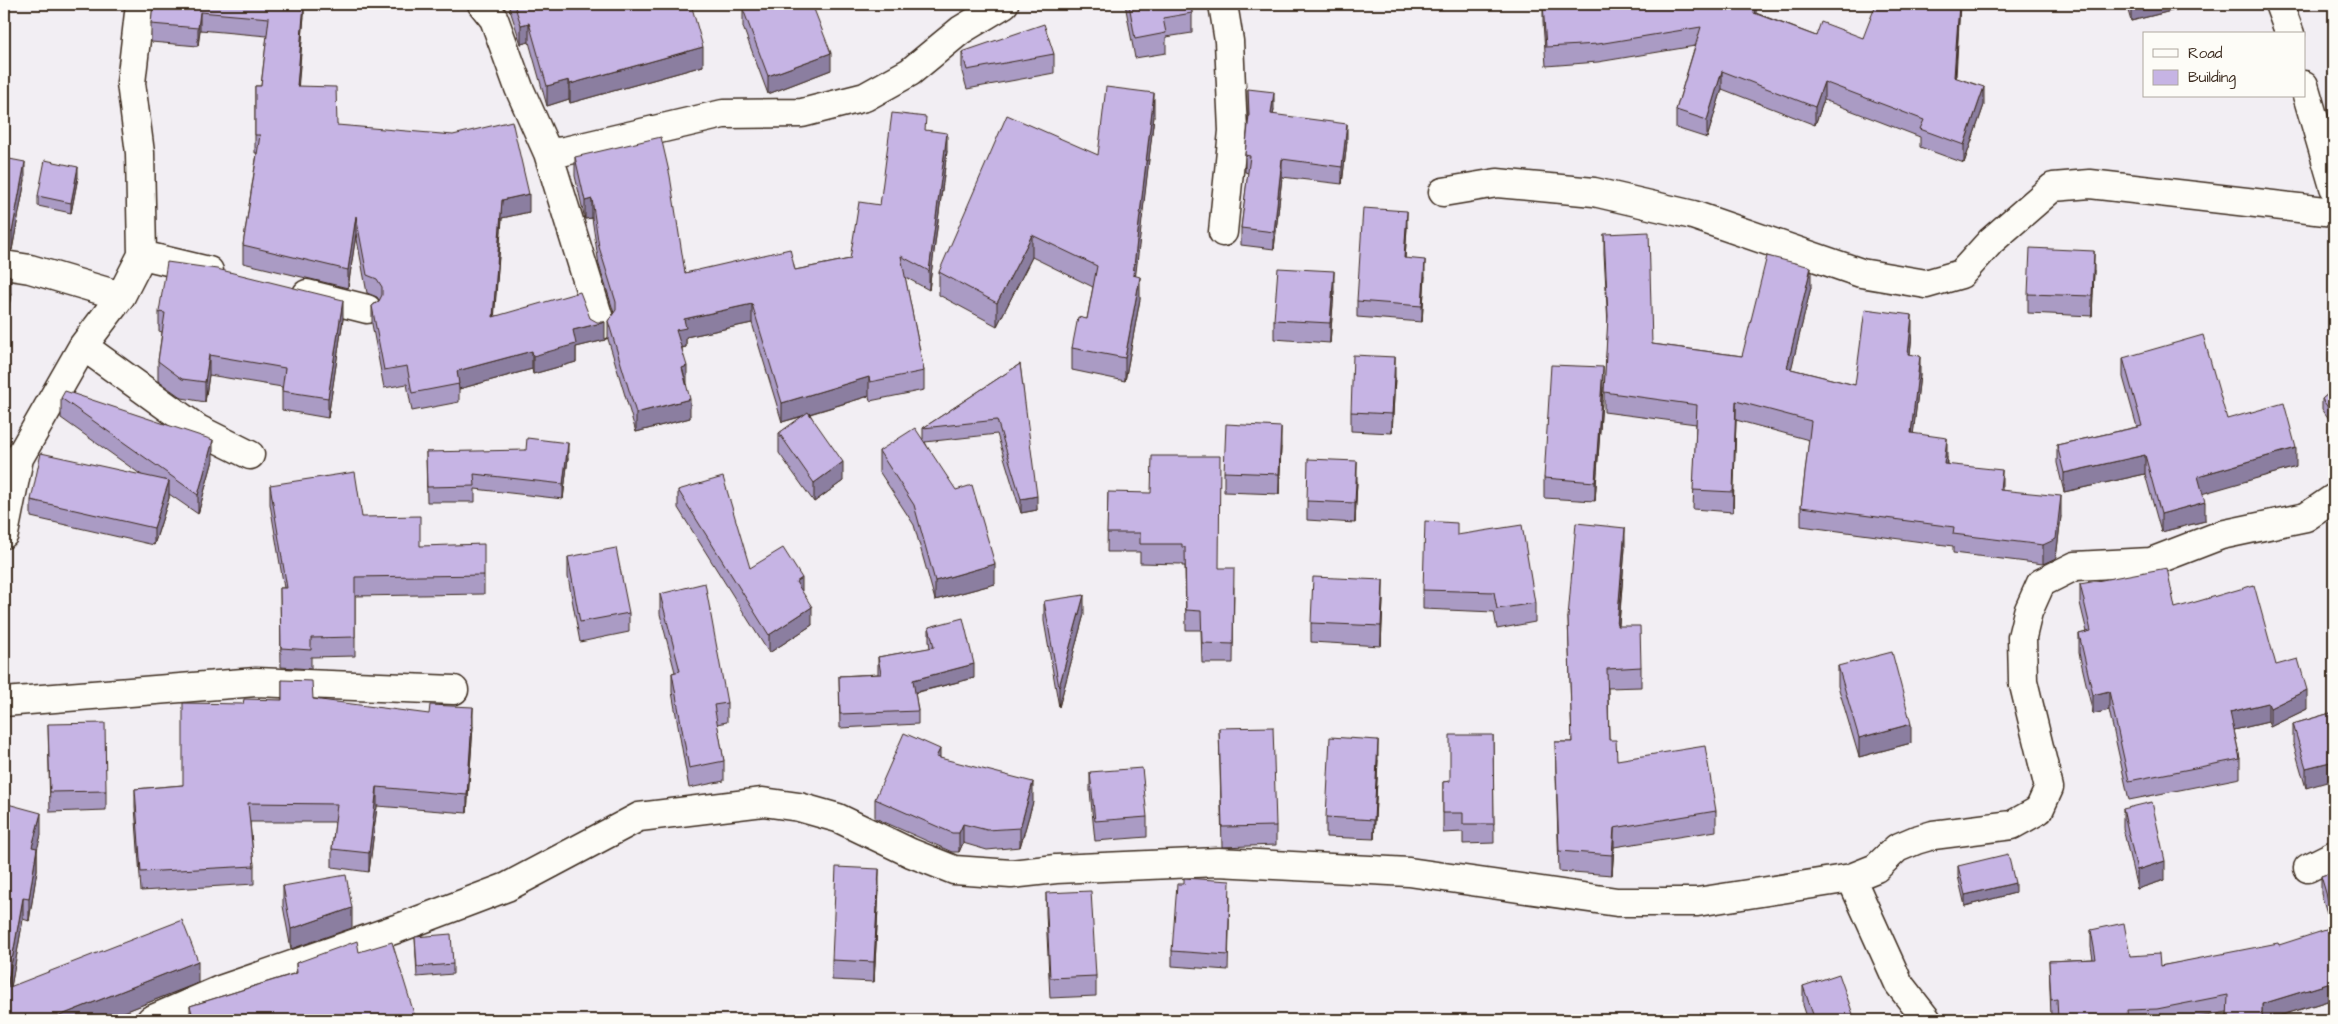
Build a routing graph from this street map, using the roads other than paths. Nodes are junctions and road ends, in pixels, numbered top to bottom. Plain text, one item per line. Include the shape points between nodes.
1 (140, 4) edge
2 (482, 4) edge
3 (1004, 4) edge
4 (1223, 4) edge
5 (2279, 4) edge
6 (2289, 32) edge
7 (2306, 92) edge
8 (548, 153) junction
9 (2334, 187) edge
10 (1443, 192) dead end
11 (2334, 212) edge
12 (1223, 232) dead end
13 (142, 255) junction
14 (4, 264) edge
15 (236, 278) edge
16 (283, 289) edge
17 (121, 296) junction
18 (367, 309) dead end
19 (601, 325) edge
20 (83, 346) junction
21 (250, 455) dead end
22 (11, 456) edge
23 (2334, 498) edge
24 (4, 534) edge
25 (454, 690) dead end
26 (4, 702) edge
27 (2334, 855) edge
28 (2308, 868) dead end
29 (1851, 878) junction
30 (151, 1020) edge
31 (1927, 1020) edge

1 - 13 street via 131,83 140,153
2 - 8 street via 494,20
3 - 8 street via 961,30 910,72 865,97 802,113 723,114
4 - 12 street via 1230,41 1233,131
5 - 6 street
7 - 9 street
8 - 19 street
10 - 11 street via 1497,183 1594,192 1693,215 1861,273 1926,284 1960,274 1991,241 2053,187 2090,184
13 - 15 street
13 - 17 street
14 - 17 street
16 - 18 street
17 - 20 street
20 - 21 street via 198,428
20 - 22 street
22 - 24 street
23 - 29 street via 2306,517 2221,535 2151,562 2074,566 2041,583 2028,612 2022,637 2023,680 2049,788 2039,810 2012,825 1916,840 1897,848 1876,868
25 - 26 street via 256,682
27 - 28 street
29 - 30 street via 1697,902 1617,902 1409,872 1218,862 1011,874 954,870 838,818 799,807 763,802 639,817 507,887 220,990
29 - 31 street via 1899,984

